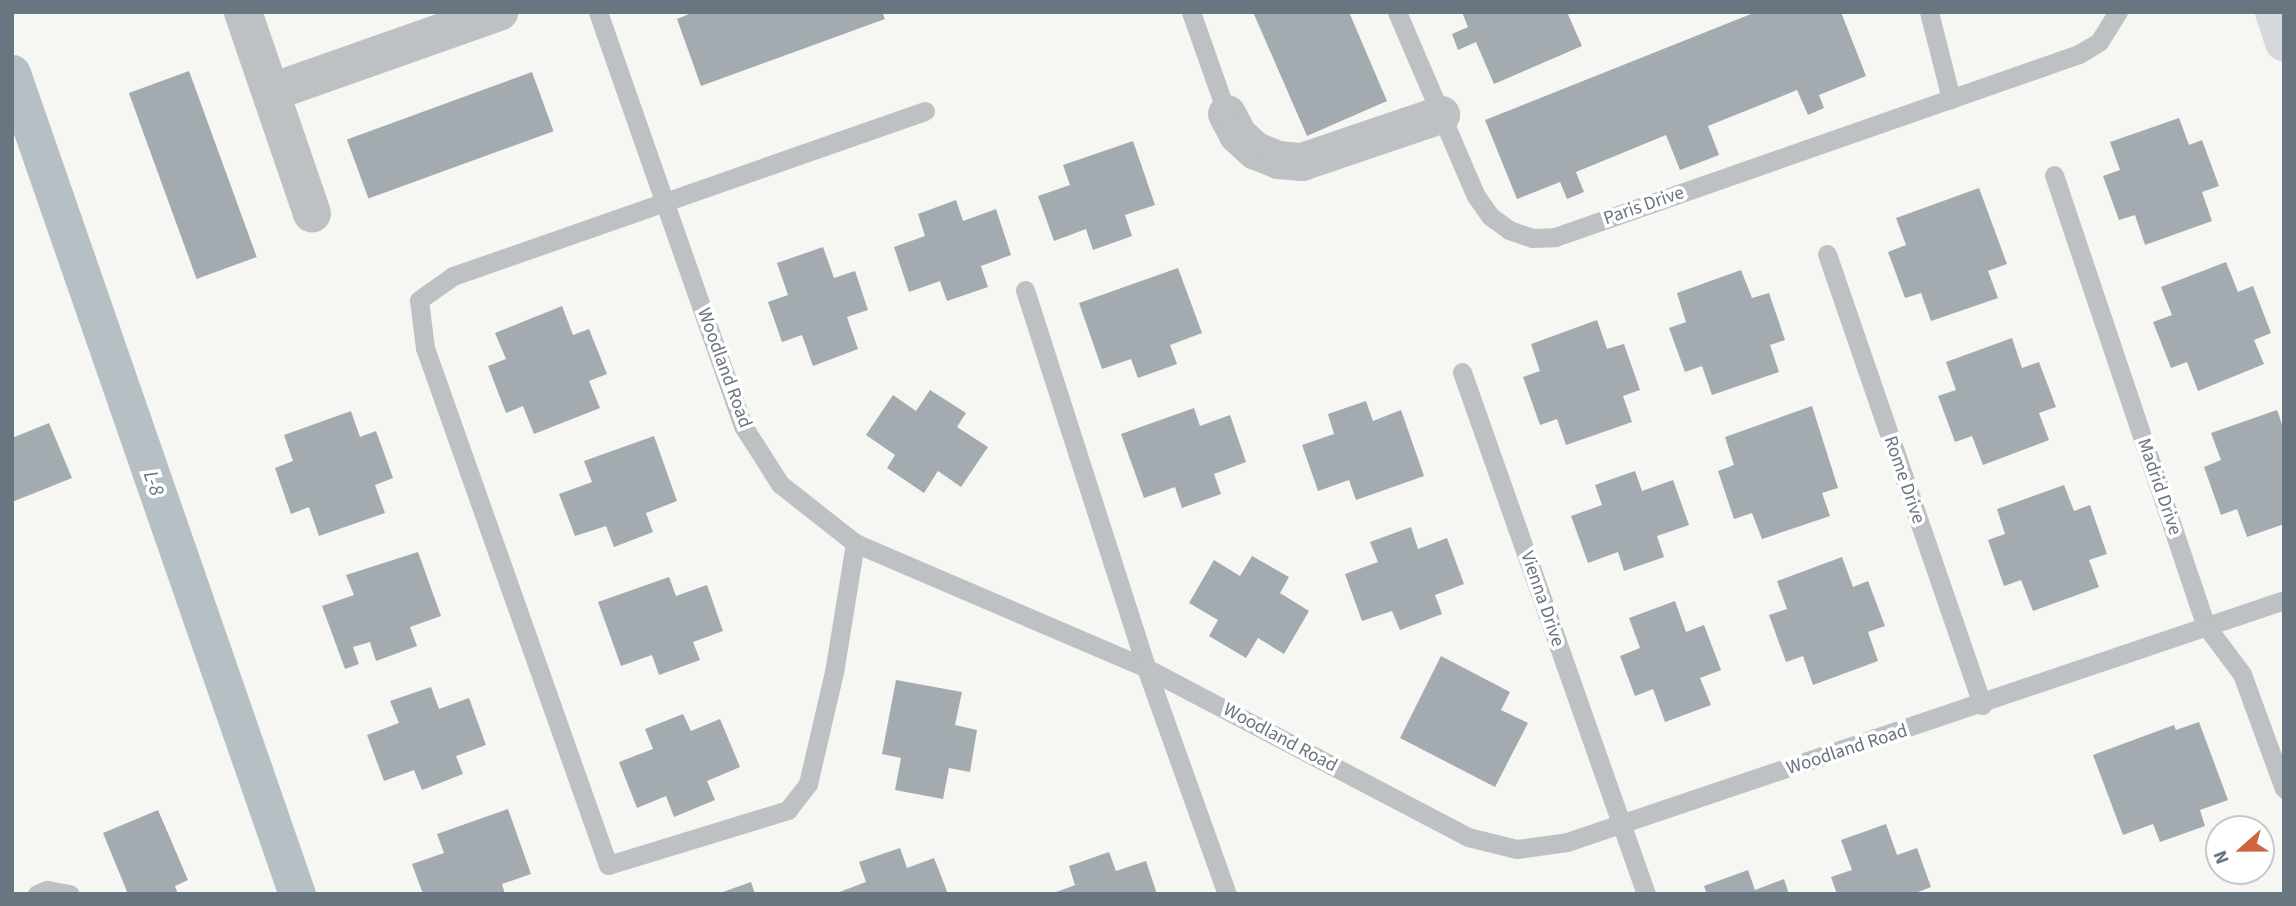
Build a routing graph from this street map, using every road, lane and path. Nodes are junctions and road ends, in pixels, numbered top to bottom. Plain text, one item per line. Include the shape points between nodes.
1 (243, 12) edge
2 (499, 12) edge
3 (598, 12) edge
4 (1191, 12) edge
5 (1397, 12) edge
6 (1929, 12) edge
7 (2118, 12) edge
8 (2273, 12) edge
9 (2284, 42) edge
10 (272, 92) junction
11 (1951, 99) junction
12 (925, 111) dead end
13 (1227, 114) joint
14 (1441, 115) junction
15 (2054, 175) dead end
16 (664, 201) junction
17 (313, 213) dead end
18 (1828, 254) dead end
19 (1026, 290) dead end
20 (1462, 372) dead end
21 (855, 543) junction
22 (2284, 600) edge
23 (2206, 626) junction
24 (1146, 668) junction
25 (1982, 705) junction
26 (2284, 789) edge
27 (1621, 826) junction
28 (37, 894) edge
29 (70, 894) edge
30 (1227, 894) edge
31 (1646, 894) edge

1 - 10 street
2 - 10 street
3 - 16 lane, Woodland Road
4 - 13 lane
5 - 14 lane
6 - 11 lane
7 - 11 lane, Paris Drive via 2099,42 2079,54
8 - 9 street
10 - 17 street
11 - 14 lane, Paris Drive via 1544,237 1509,230 1490,216
12 - 16 lane
13 - 14 street via 1238,135 1256,151 1278,160 1302,162
15 - 23 lane, Madrid Drive
16 - 21 lane, Woodland Road via 749,438 780,484
16 - 21 lane via 453,276 419,300 430,361 608,866 788,810 808,784 834,672
18 - 25 lane, Rome Drive
19 - 24 lane
20 - 27 lane, Vienna Drive
21 - 24 lane, Woodland Road
22 - 23 lane, Woodland Road
23 - 25 lane, Woodland Road
23 - 26 lane, Madrid Drive via 2242,674
24 - 27 lane, Woodland Road via 1468,837 1504,847 1541,848
24 - 30 lane
25 - 27 lane, Woodland Road
27 - 31 lane
28 - 29 lane via 47,890

